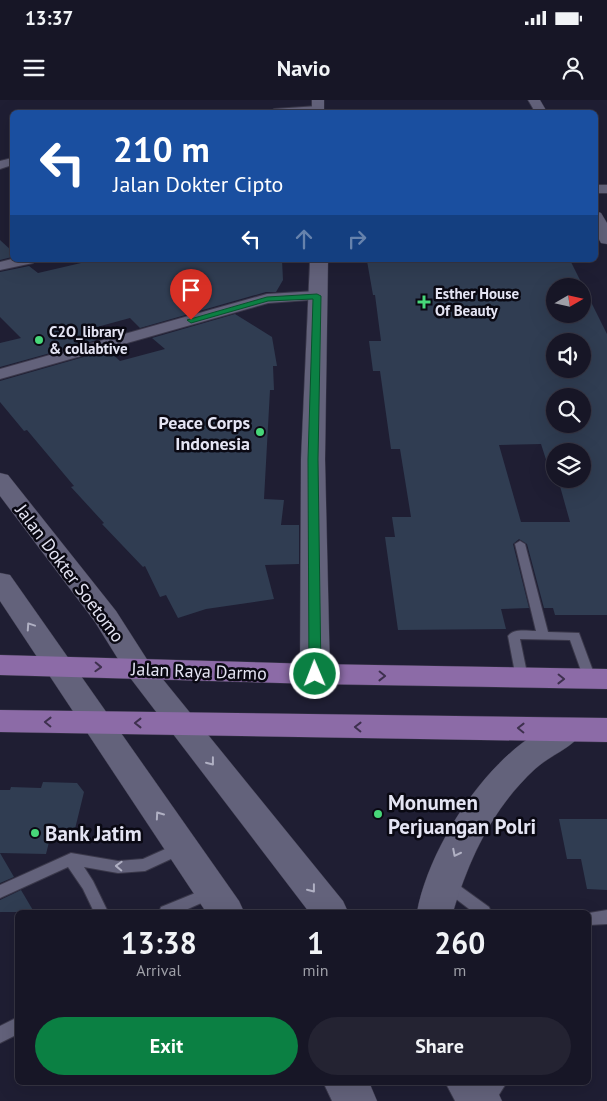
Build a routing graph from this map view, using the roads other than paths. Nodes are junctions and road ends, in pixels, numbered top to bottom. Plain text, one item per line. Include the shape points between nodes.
1 (318, 107) edge
2 (292, 110) edge
3 (598, 222) edge
4 (607, 238) edge
5 (19, 262) edge
6 (319, 262) edge
7 (0, 266) edge
8 (317, 296) junction
9 (0, 374) edge
10 (0, 480) edge
11 (520, 544) dead end
12 (0, 581) edge
13 (544, 635) junction
14 (0, 665) edge
15 (57, 666) junction
16 (138, 668) junction
17 (315, 674) junction
18 (522, 678) junction
19 (599, 679) edge
20 (0, 721) edge
21 (95, 723) junction
22 (180, 723) junction
23 (569, 729) junction
24 (607, 730) edge
25 (181, 848) junction
26 (71, 859) junction
27 (0, 892) edge
28 (440, 897) edge
29 (219, 902) edge
30 (100, 910) edge
31 (177, 910) edge
32 (328, 910) edge
33 (478, 910) edge
34 (607, 917) edge
35 (591, 920) edge
36 (15, 1027) edge
37 (0, 1035) edge
38 (346, 1085) edge
39 (469, 1085) edge
40 (496, 1085) edge
41 (356, 1101) edge
42 (482, 1101) edge

1 - 2 street
3 - 4 main road
5 - 7 street
6 - 8 main road
8 - 9 street via 267,299
8 - 17 main road via 313,459
10 - 16 main road, Jalan Dokter Soetomo via 106,617
11 - 13 lane
15 -> 12 main road
13 - 18 lane via 514,636
13 - 19 lane via 575,636
14 - 15 main road, Jalan Raya Darmo
15 -> 16 main road, Jalan Raya Darmo
15 - 21 main road
16 - 17 main road, Jalan Raya Darmo
16 - 22 main road, Jalan Dokter Soetomo
17 -> 18 main road, Jalan Raya Darmo
18 -> 19 main road, Jalan Raya Darmo
21 -> 20 main road
22 -> 21 main road
25 -> 21 main road
23 -> 22 main road
22 -> 32 main road, Jalan Dokter Soetomo
23 - 24 main road
23 -> 28 main road via 524,759 495,789 469,828 448,869
25 -> 26 lane via 145,865 118,867
25 - 29 main road
26 - 27 lane
26 - 30 lane
28 - 33 lane
29 - 31 lane
34 - 35 lane
36 - 37 lane
38 - 41 main road
39 - 42 main road
40 - 42 lane

